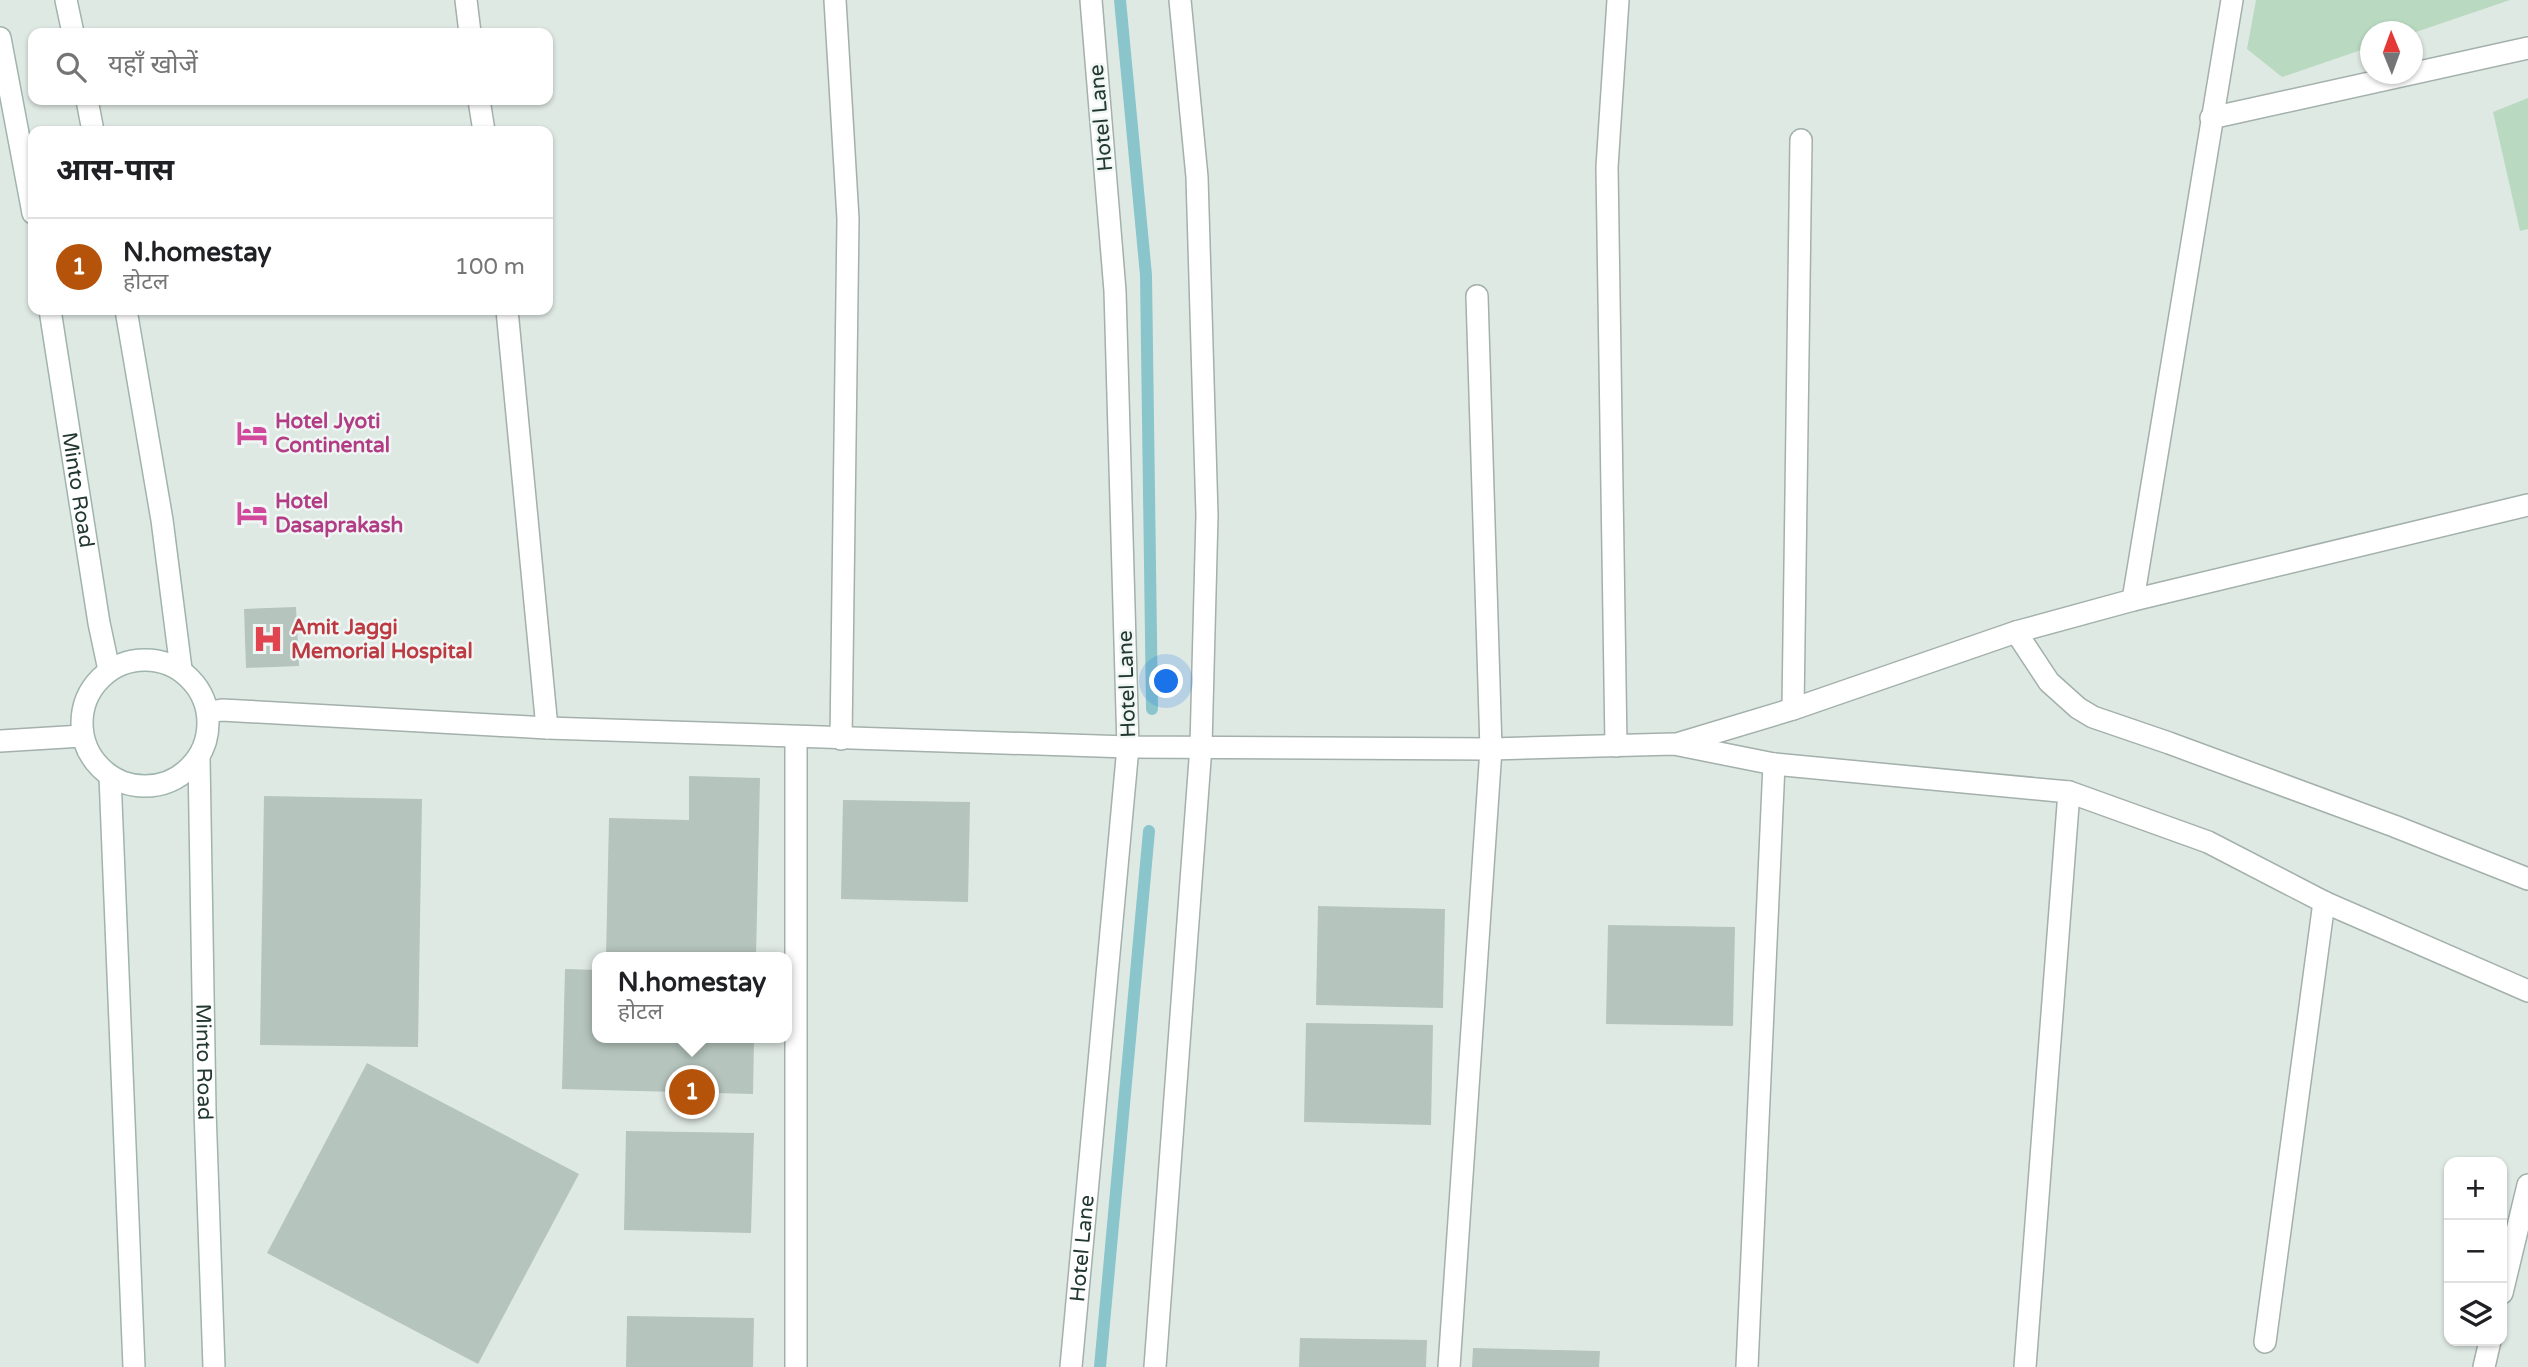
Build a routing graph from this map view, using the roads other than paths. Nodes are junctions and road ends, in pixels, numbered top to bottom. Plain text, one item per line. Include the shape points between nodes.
1 (66, 0) edge
2 (466, 0) edge
3 (835, 0) edge
4 (1091, 0) edge
5 (1180, 0) edge
6 (1618, 0) edge
7 (2232, 0) edge
8 (72, 28) edge
9 (469, 28) edge
10 (0, 38) edge
11 (2528, 48) edge
12 (88, 105) edge
13 (480, 105) edge
14 (2211, 118) junction
15 (92, 126) edge
16 (483, 126) edge
17 (1801, 140) dead end
18 (28, 186) edge
19 (1477, 296) dead end
20 (51, 315) edge
21 (126, 315) edge
22 (507, 315) edge
23 (2528, 505) edge
24 (2133, 600) junction
25 (2016, 632) junction
26 (181, 669) junction
27 (109, 670) junction
28 (1793, 709) junction
29 (210, 712) junction
30 (547, 728) junction
31 (82, 736) junction
32 (796, 738) junction
33 (841, 739) junction
34 (0, 741) edge
35 (1674, 744) junction
36 (1200, 746) junction
37 (1616, 746) junction
38 (1129, 747) junction
39 (1491, 750) junction
40 (199, 758) junction
41 (1774, 764) junction
42 (110, 776) junction
43 (2069, 792) junction
44 (2528, 879) edge
45 (2324, 902) junction
46 (2528, 990) edge
47 (2528, 1185) edge
48 (2504, 1283) edge
49 (2265, 1342) dead end
50 (2489, 1346) edge
51 (134, 1367) edge
52 (214, 1367) edge
53 (796, 1367) edge
54 (1071, 1367) edge
55 (1155, 1367) edge
56 (1449, 1367) edge
57 (1747, 1367) edge
58 (2025, 1367) edge
59 (2484, 1367) edge

1 - 8 street
2 - 9 street
3 - 33 street via 848,219
4 - 38 street, Hotel Lane via 1115,290
5 - 36 street via 1197,177 1206,488
6 - 37 street via 1607,167
7 - 14 street
10 - 18 street
11 - 14 street
12 - 15 street
13 - 16 street
14 - 24 street
17 - 28 street
19 - 39 street
20 - 27 street, Minto Road
21 - 26 street via 162,520
22 - 30 street
23 - 24 street
24 - 25 street
25 - 28 street
25 - 44 street via 2049,682 2093,717 2394,825
26 - 27 street via 132,660
26 - 29 street via 198,687
27 - 31 street via 92,688 82,710
28 - 35 street
29 - 30 street
29 - 40 street via 209,734
30 - 32 street
31 - 34 street
31 - 42 street via 92,758
32 - 33 street
32 - 53 street
33 - 38 street
35 - 37 street
35 - 41 street
36 - 38 street
36 - 39 street
36 - 55 street
37 - 39 street
38 - 54 street, Hotel Lane
39 - 56 street
40 - 42 street via 182,777 162,783 132,785
40 - 52 street, Minto Road
41 - 43 street
41 - 57 street
42 - 51 street
43 - 45 street via 2208,842
43 - 58 street
45 - 46 street
45 - 49 street
47 - 48 street
50 - 59 street

